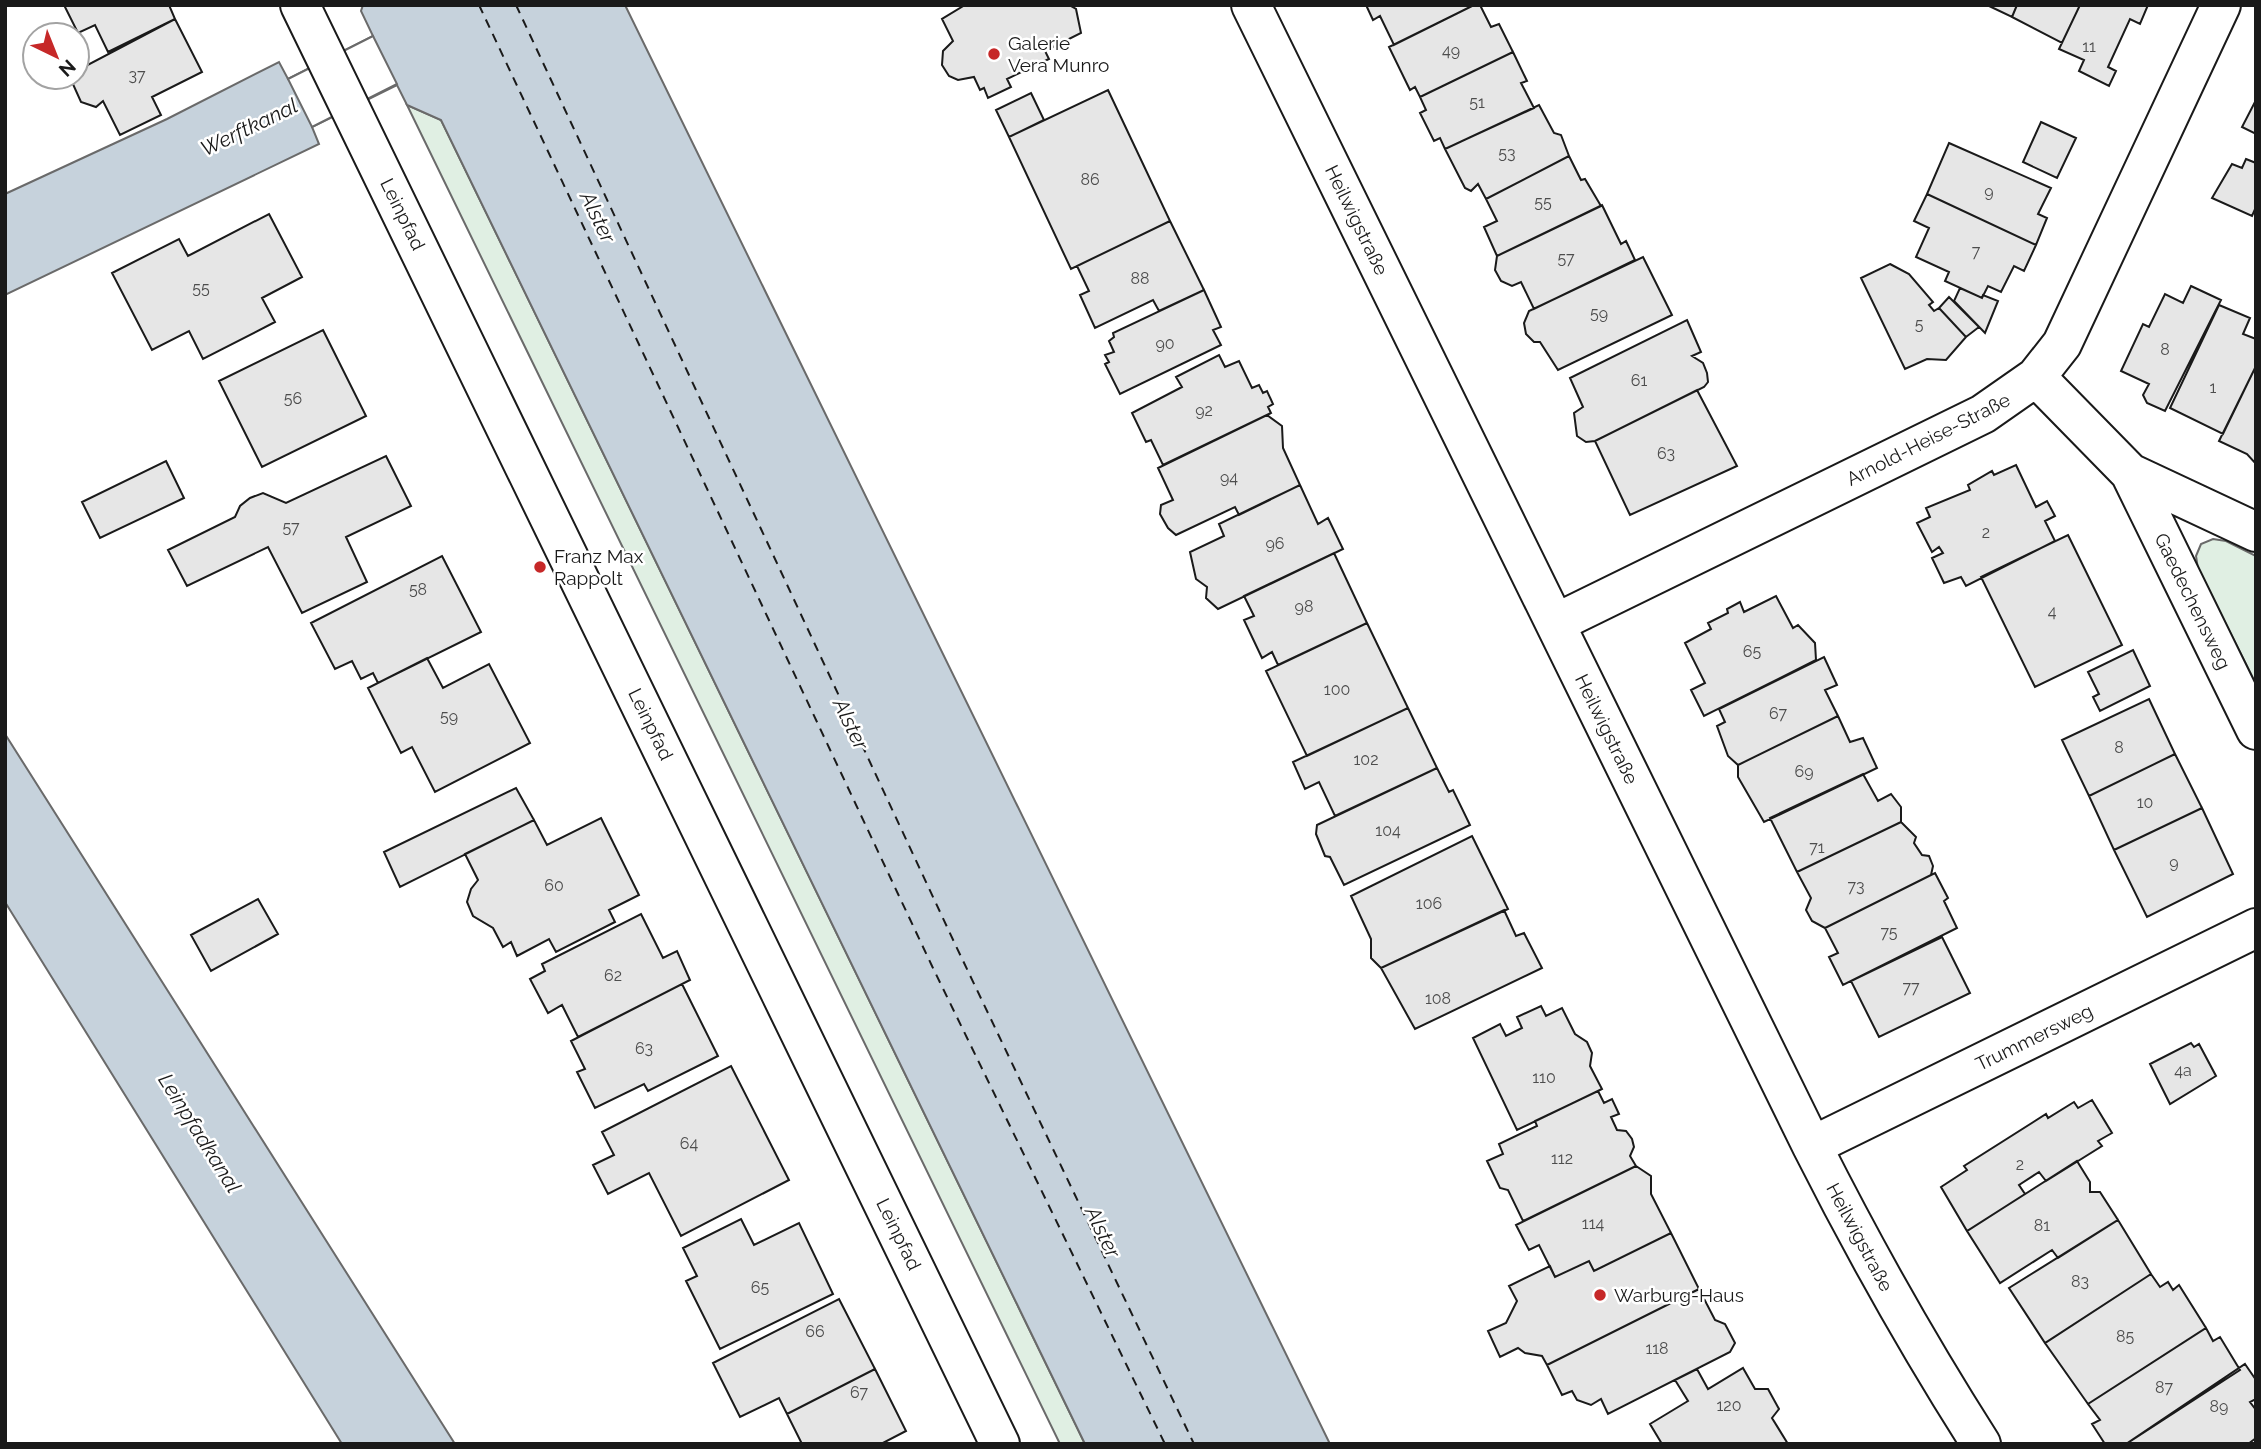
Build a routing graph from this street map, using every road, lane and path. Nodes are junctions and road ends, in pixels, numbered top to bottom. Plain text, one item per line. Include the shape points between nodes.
1 (300, 5) edge
2 (1251, 5) edge
3 (2221, 5) edge
4 (2036, 377) junction
5 (2130, 472) junction
6 (2256, 532) edge
7 (1556, 624) junction
8 (2256, 730) edge
9 (2256, 928) edge
10 (1812, 1146) junction
11 (1000, 1444) edge
12 (1981, 1444) edge

1 - 11 street, Leinpfad
2 - 7 street, Heilwigstraße
3 - 4 street, Arnold-Heise-Straße via 2062,344
4 - 5 street, Gaedechensweg
4 - 7 street, Arnold-Heise-Straße via 1983,414
5 - 6 street, Gaedechensweg
5 - 8 street, Gaedechensweg
7 - 10 street, Heilwigstraße
9 - 10 street, Trummersweg
10 - 12 street, Heilwigstraße via 1888,1291

